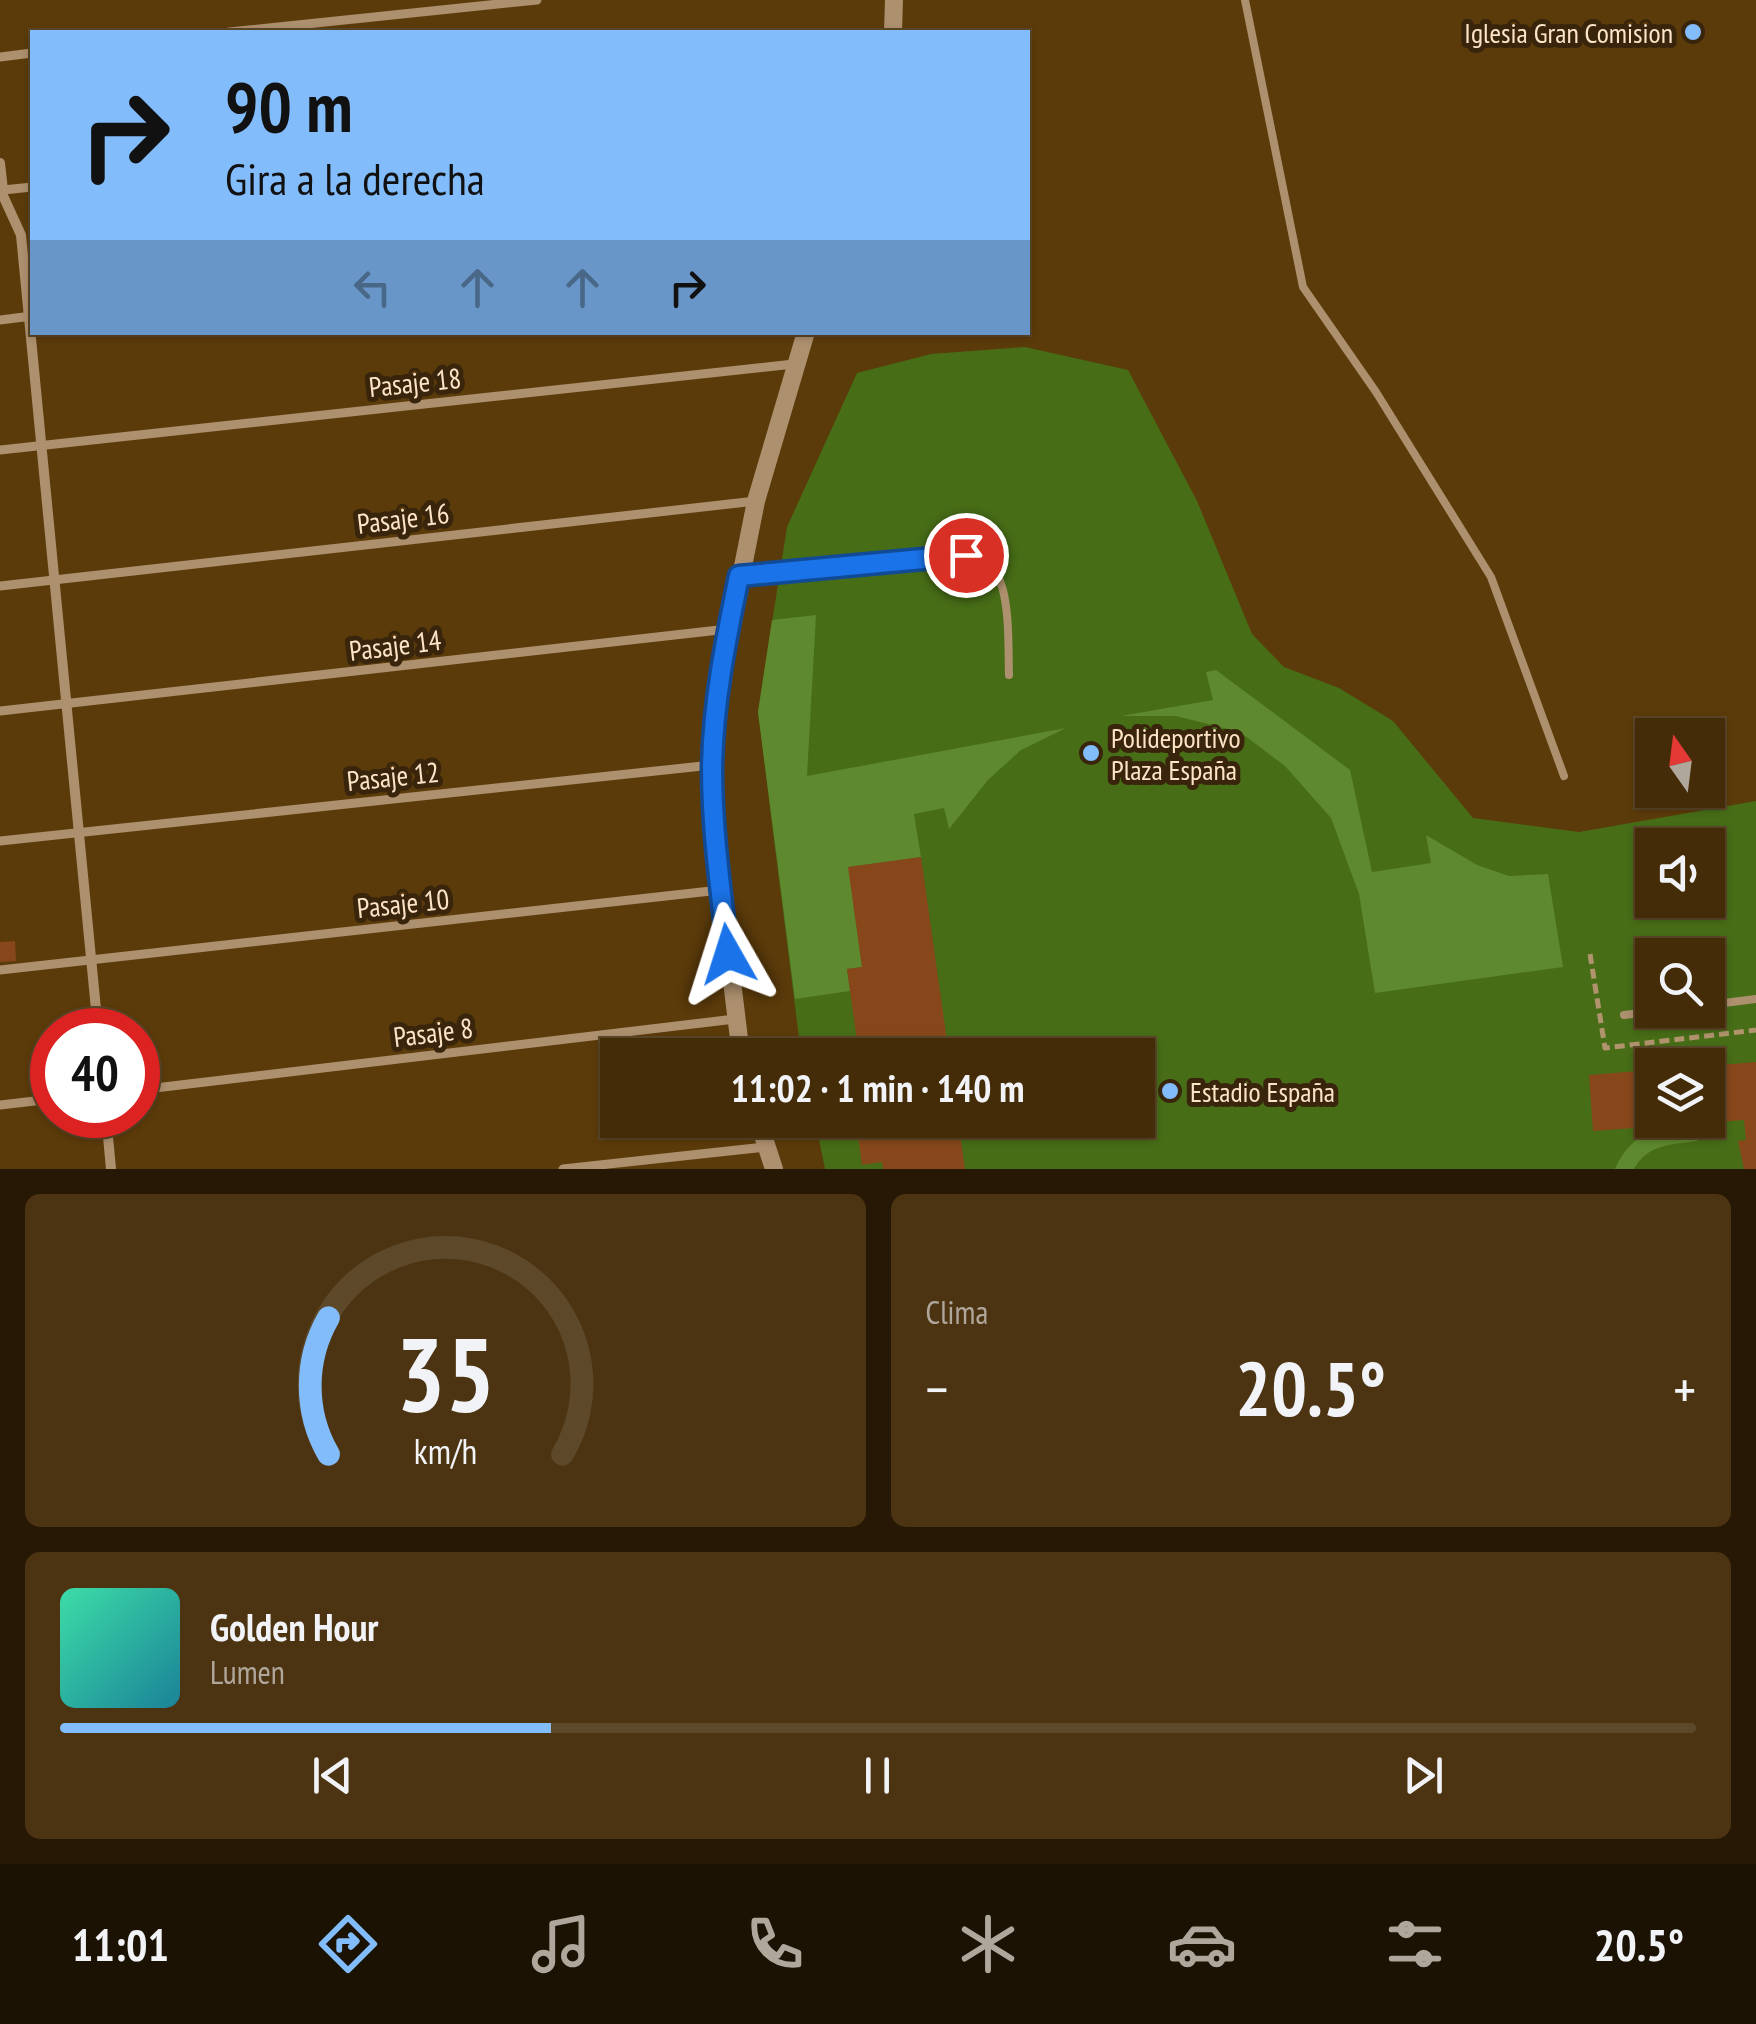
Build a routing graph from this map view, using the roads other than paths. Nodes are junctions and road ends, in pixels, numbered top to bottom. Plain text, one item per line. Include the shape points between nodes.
1 (536, 0) edge
2 (894, 0) edge
3 (1245, 0) edge
4 (248, 30) edge
5 (893, 30) edge
6 (30, 53) edge
7 (0, 57) edge
8 (0, 163) edge
9 (30, 187) edge
10 (2, 190) edge
11 (30, 307) edge
12 (30, 316) edge
13 (0, 320) edge
14 (33, 335) edge
15 (805, 335) edge
16 (794, 364) junction
17 (42, 445) junction
18 (0, 450) edge
19 (756, 501) junction
20 (739, 576) junction
21 (55, 581) junction
22 (0, 586) edge
23 (728, 629) junction
24 (1009, 675) dead end
25 (67, 704) junction
26 (0, 710) edge
27 (712, 765) junction
28 (1564, 776) dead end
29 (79, 832) junction
30 (0, 841) edge
31 (720, 890) junction
32 (91, 960) junction
33 (0, 970) edge
34 (1756, 999) edge
35 (1725, 1003) edge
36 (96, 1008) edge
37 (1635, 1014) edge
38 (1624, 1015) dead end
39 (735, 1019) junction
40 (738, 1038) edge
41 (160, 1087) edge
42 (30, 1102) edge
43 (0, 1105) edge
44 (108, 1138) edge
45 (762, 1138) edge
46 (765, 1148) junction
47 (111, 1169) edge
48 (563, 1169) edge
49 (774, 1169) edge

1 - 4 street
2 - 5 street
3 - 28 lane via 1303,287 1491,577
6 - 7 street
8 - 10 street
9 - 10 street
10 - 11 street via 22,235
12 - 13 street
14 - 17 street
15 - 16 street
16 - 17 street, Pasaje 18
16 - 19 street
17 - 18 street, Pasaje 18
17 - 21 street
19 - 20 street
19 - 21 street, Pasaje 16
20 - 23 street
20 - 24 lane via 966,555 984,561 996,572 1005,599
21 - 22 street, Pasaje 16
21 - 25 street
23 - 25 street, Pasaje 14
23 - 27 street
25 - 26 street, Pasaje 14
25 - 29 street
27 - 29 street, Pasaje 12
27 - 31 street
29 - 30 street, Pasaje 12
29 - 32 street
31 - 32 street, Pasaje 10
31 - 39 street
32 - 33 street, Pasaje 10
32 - 36 street
34 - 35 lane
37 - 38 lane
39 - 40 street
39 - 41 street, Pasaje 8
42 - 43 street
44 - 47 street
45 - 46 street
46 - 48 street
46 - 49 street

